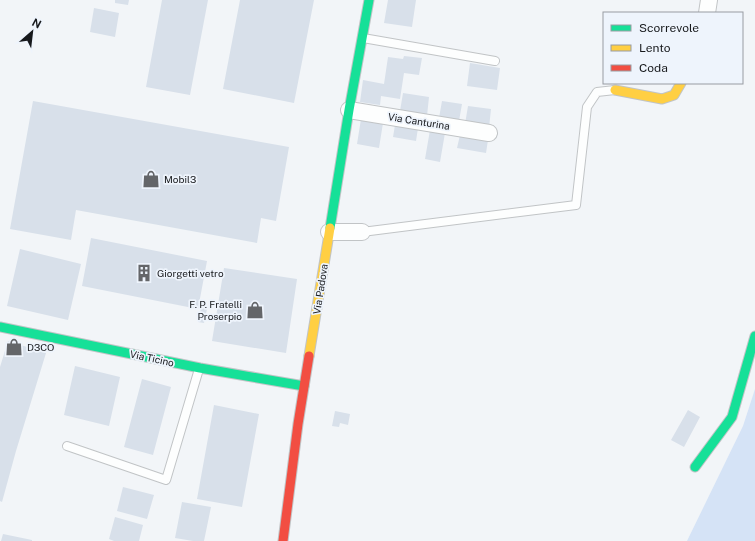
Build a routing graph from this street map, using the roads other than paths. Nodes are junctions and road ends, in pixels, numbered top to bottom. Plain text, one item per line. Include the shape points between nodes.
1 (369, 0) edge
2 (709, 0) edge
3 (707, 12) edge
4 (362, 38) junction
5 (495, 61) dead end
6 (680, 84) edge
7 (615, 90) joint
8 (349, 110) junction
9 (488, 133) dead end
10 (329, 232) junction
11 (362, 232) joint
12 (0, 327) edge
13 (755, 336) edge
14 (200, 368) junction
15 (304, 386) junction
16 (67, 446) dead end
17 (695, 467) dead end
18 (283, 541) edge

1 - 4 street, Via Padova
2 - 3 street
4 - 5 lane
4 - 8 street, Via Padova
6 - 7 street via 674,95 662,99
7 - 11 lane via 597,92 587,107 576,205
8 - 9 street, Via Canturina
8 - 10 street, Via Padova
10 - 11 street
10 - 15 street, Via Padova
12 - 14 street, Via Ticino
13 - 17 street via 732,417
14 - 15 street, Via Ticino
14 - 16 lane via 166,480
15 - 18 street, Via Padova

